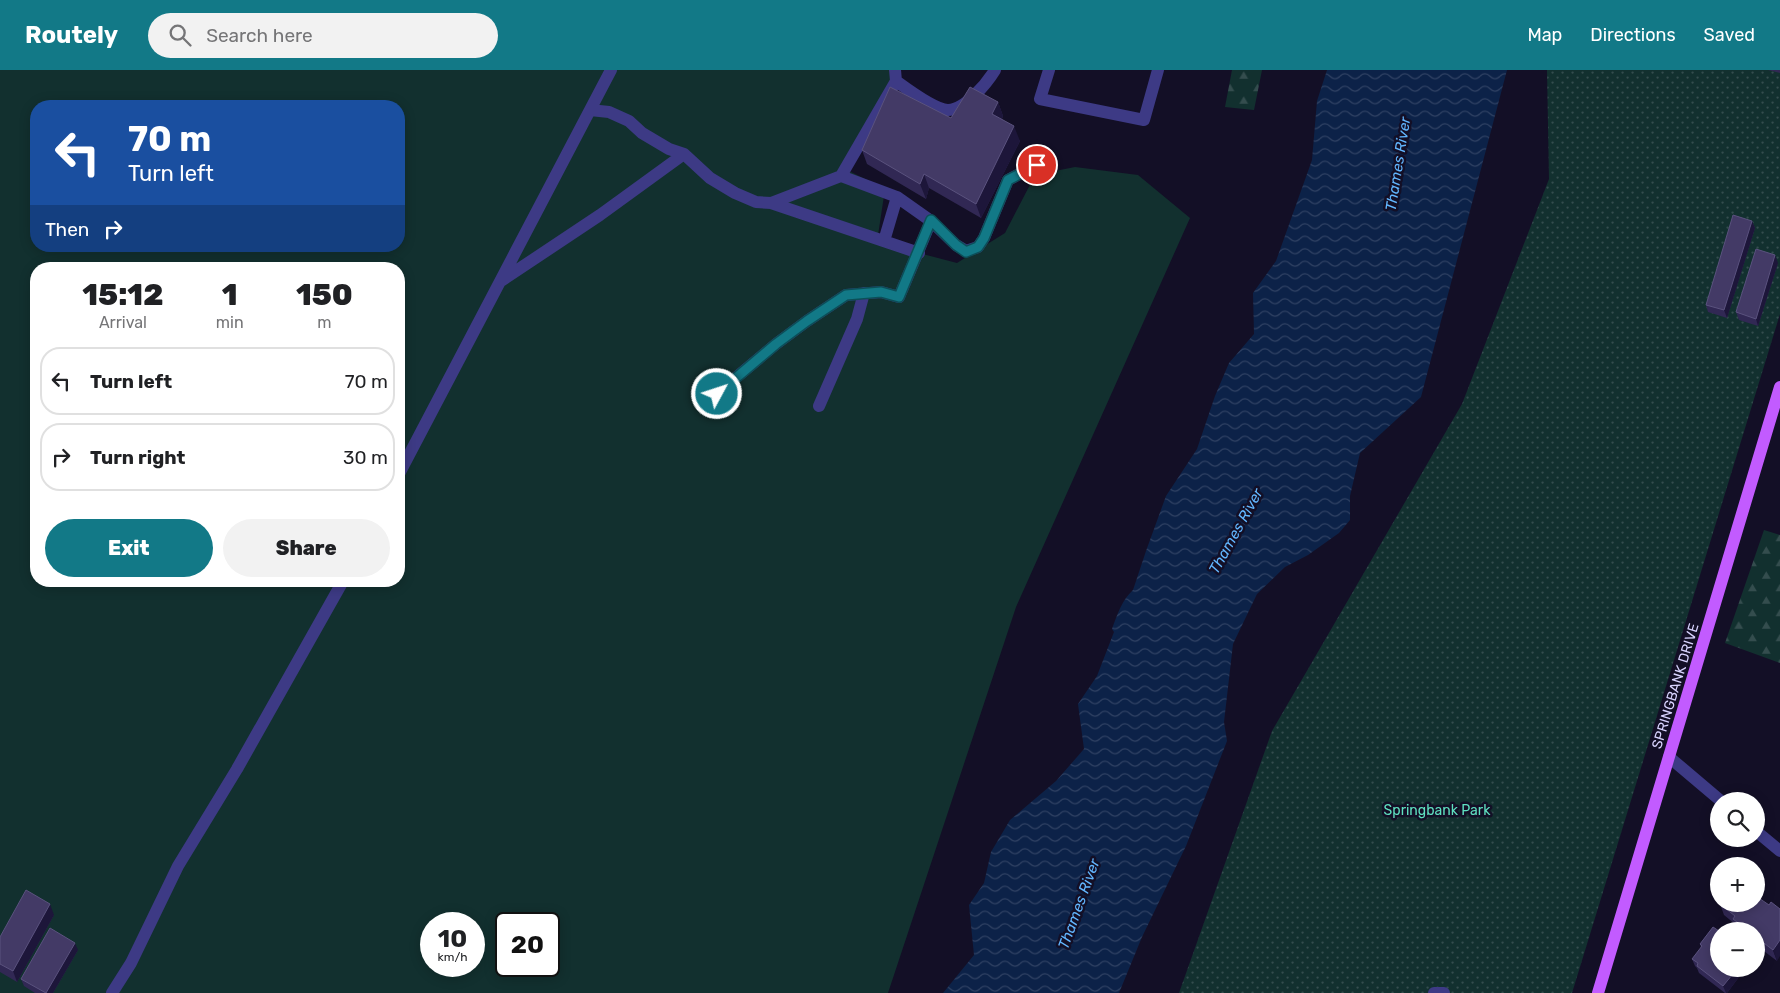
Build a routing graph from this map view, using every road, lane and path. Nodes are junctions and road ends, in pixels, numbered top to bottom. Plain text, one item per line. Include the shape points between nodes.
1 (611, 70) edge
2 (995, 70) edge
3 (1049, 70) edge
4 (1158, 70) edge
5 (895, 76) edge
6 (590, 110) junction
7 (684, 154) junction
8 (1037, 165) dead end
9 (841, 176) junction
10 (897, 197) junction
11 (772, 203) junction
12 (931, 220) junction
13 (884, 241) junction
14 (919, 253) junction
15 (499, 282) junction
16 (864, 293) junction
17 (1780, 387) edge
18 (708, 401) dead end
19 (819, 406) dead end
20 (405, 462) edge
21 (340, 587) edge
22 (1669, 757) junction
23 (1710, 792) edge
24 (1765, 838) edge
25 (1780, 851) edge
26 (112, 993) edge
27 (1434, 993) edge
28 (1444, 993) edge
29 (1598, 993) edge

1 - 6 street
2 - 5 street via 960,107 947,110 921,98
3 - 4 street via 1040,99 1144,120
5 - 9 street
6 - 7 street via 609,112 629,120 642,134
6 - 15 street
7 - 11 street via 710,178 735,193 756,202
7 - 15 street
8 - 12 street via 1008,180 978,247 966,252
9 - 10 street
9 - 11 street
10 - 12 street
10 - 13 street
11 - 13 street
12 - 14 street
13 - 14 street
14 - 16 street via 899,297 881,292
15 - 20 street
16 - 18 street via 846,295 807,321
16 - 19 street via 858,319
17 - 22 main road, SPRINGBANK DRIVE
21 - 26 street via 178,866 131,963
22 - 23 street
22 - 29 main road, SPRINGBANK DRIVE
24 - 25 street
27 - 28 street

